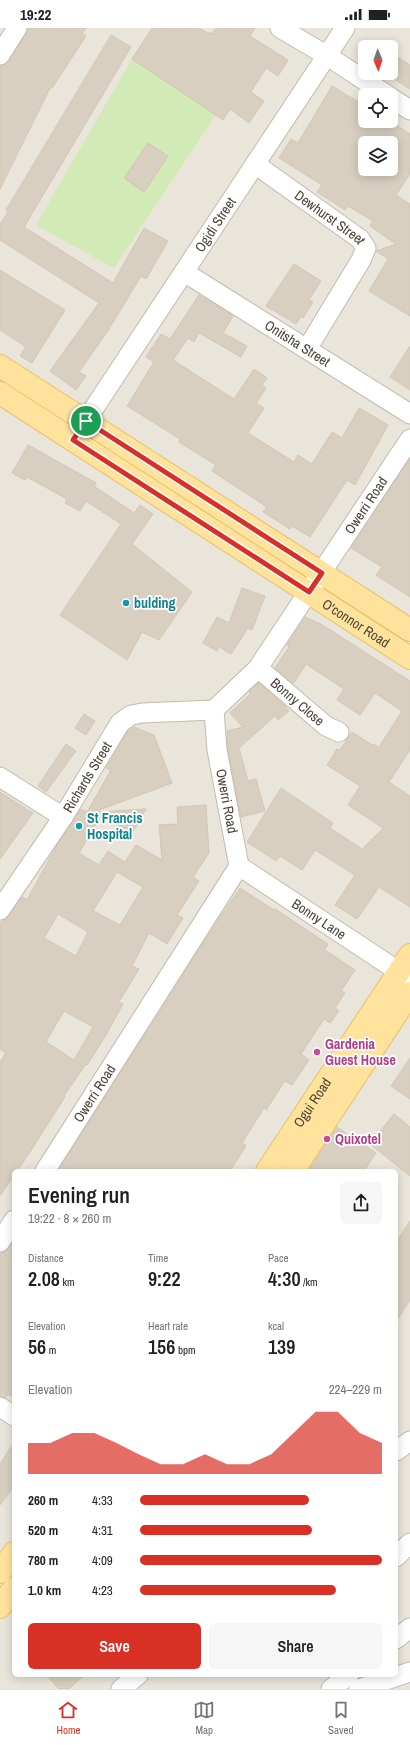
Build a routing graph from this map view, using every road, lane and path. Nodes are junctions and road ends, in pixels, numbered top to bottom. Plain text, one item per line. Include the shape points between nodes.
1 (17, 28) edge
2 (280, 28) edge
3 (345, 28) edge
4 (0, 55) edge
5 (326, 55) junction
6 (376, 88) edge
7 (398, 102) edge
8 (410, 110) edge
9 (255, 164) junction
10 (184, 272) junction
11 (307, 349) junction
12 (0, 366) edge
13 (0, 393) edge
14 (410, 414) edge
15 (86, 421) junction
16 (410, 439) edge
17 (73, 440) junction
18 (322, 573) junction
19 (309, 592) junction
20 (410, 630) edge
21 (410, 658) edge
22 (258, 668) junction
23 (214, 710) junction
24 (339, 732) dead end
25 (0, 777) edge
26 (63, 817) junction
27 (239, 866) junction
28 (0, 910) edge
29 (406, 969) edge
30 (410, 993) edge
31 (46, 1169) edge
32 (268, 1169) edge
33 (294, 1169) edge
34 (12, 1223) edge
35 (0, 1242) edge
36 (0, 1407) edge
37 (12, 1415) edge
38 (410, 1441) edge
39 (398, 1450) edge
40 (410, 1543) edge
41 (398, 1555) edge
42 (12, 1556) edge
43 (0, 1572) edge
44 (12, 1591) edge
45 (0, 1606) edge
46 (410, 1628) edge
47 (398, 1637) edge
48 (410, 1672) edge
49 (398, 1676) edge
50 (135, 1677) edge
51 (347, 1677) edge
52 (395, 1677) edge
53 (121, 1689) edge
54 (331, 1689) edge
55 (359, 1689) edge

1 - 4 street
2 - 5 street
3 - 5 street, Ogidi Street
5 - 6 street
5 - 9 street, Ogidi Street
7 - 8 street
9 - 10 street, Ogidi Street
9 - 11 street, Dewhurst Street via 360,239 366,248
10 - 11 street, Onitsha Street
10 - 15 street, Ogidi Street
11 - 14 street, Onitsha Street
12 - 15 main road, O'connor Road
13 - 17 main road, O'connor Road
15 - 17 street, Ogidi Street
15 - 18 main road, O'connor Road
16 - 18 street, Owerri Road
17 - 19 main road, O'connor Road
18 - 19 street, Owerri Road
18 - 20 main road, O'connor Road
19 - 21 main road, O'connor Road
19 - 22 street, Owerri Road
22 - 23 street, Owerri Road
22 - 24 street, Bonny Close via 326,726
23 - 26 street, Richards Street via 142,712 131,715 120,723
23 - 27 street, Owerri Road via 217,750
25 - 26 street
26 - 28 street, Richards Street
27 - 29 street, Bonny Lane
27 - 31 street, Owerri Road
29 - 32 main road, Ogui Road
30 - 33 main road, Ogui Road
34 - 35 street
36 - 37 street
38 - 39 street
40 - 41 street
42 - 43 main road
44 - 45 main road
46 - 47 street
48 - 49 street
50 - 53 street
51 - 54 street
52 - 55 street

